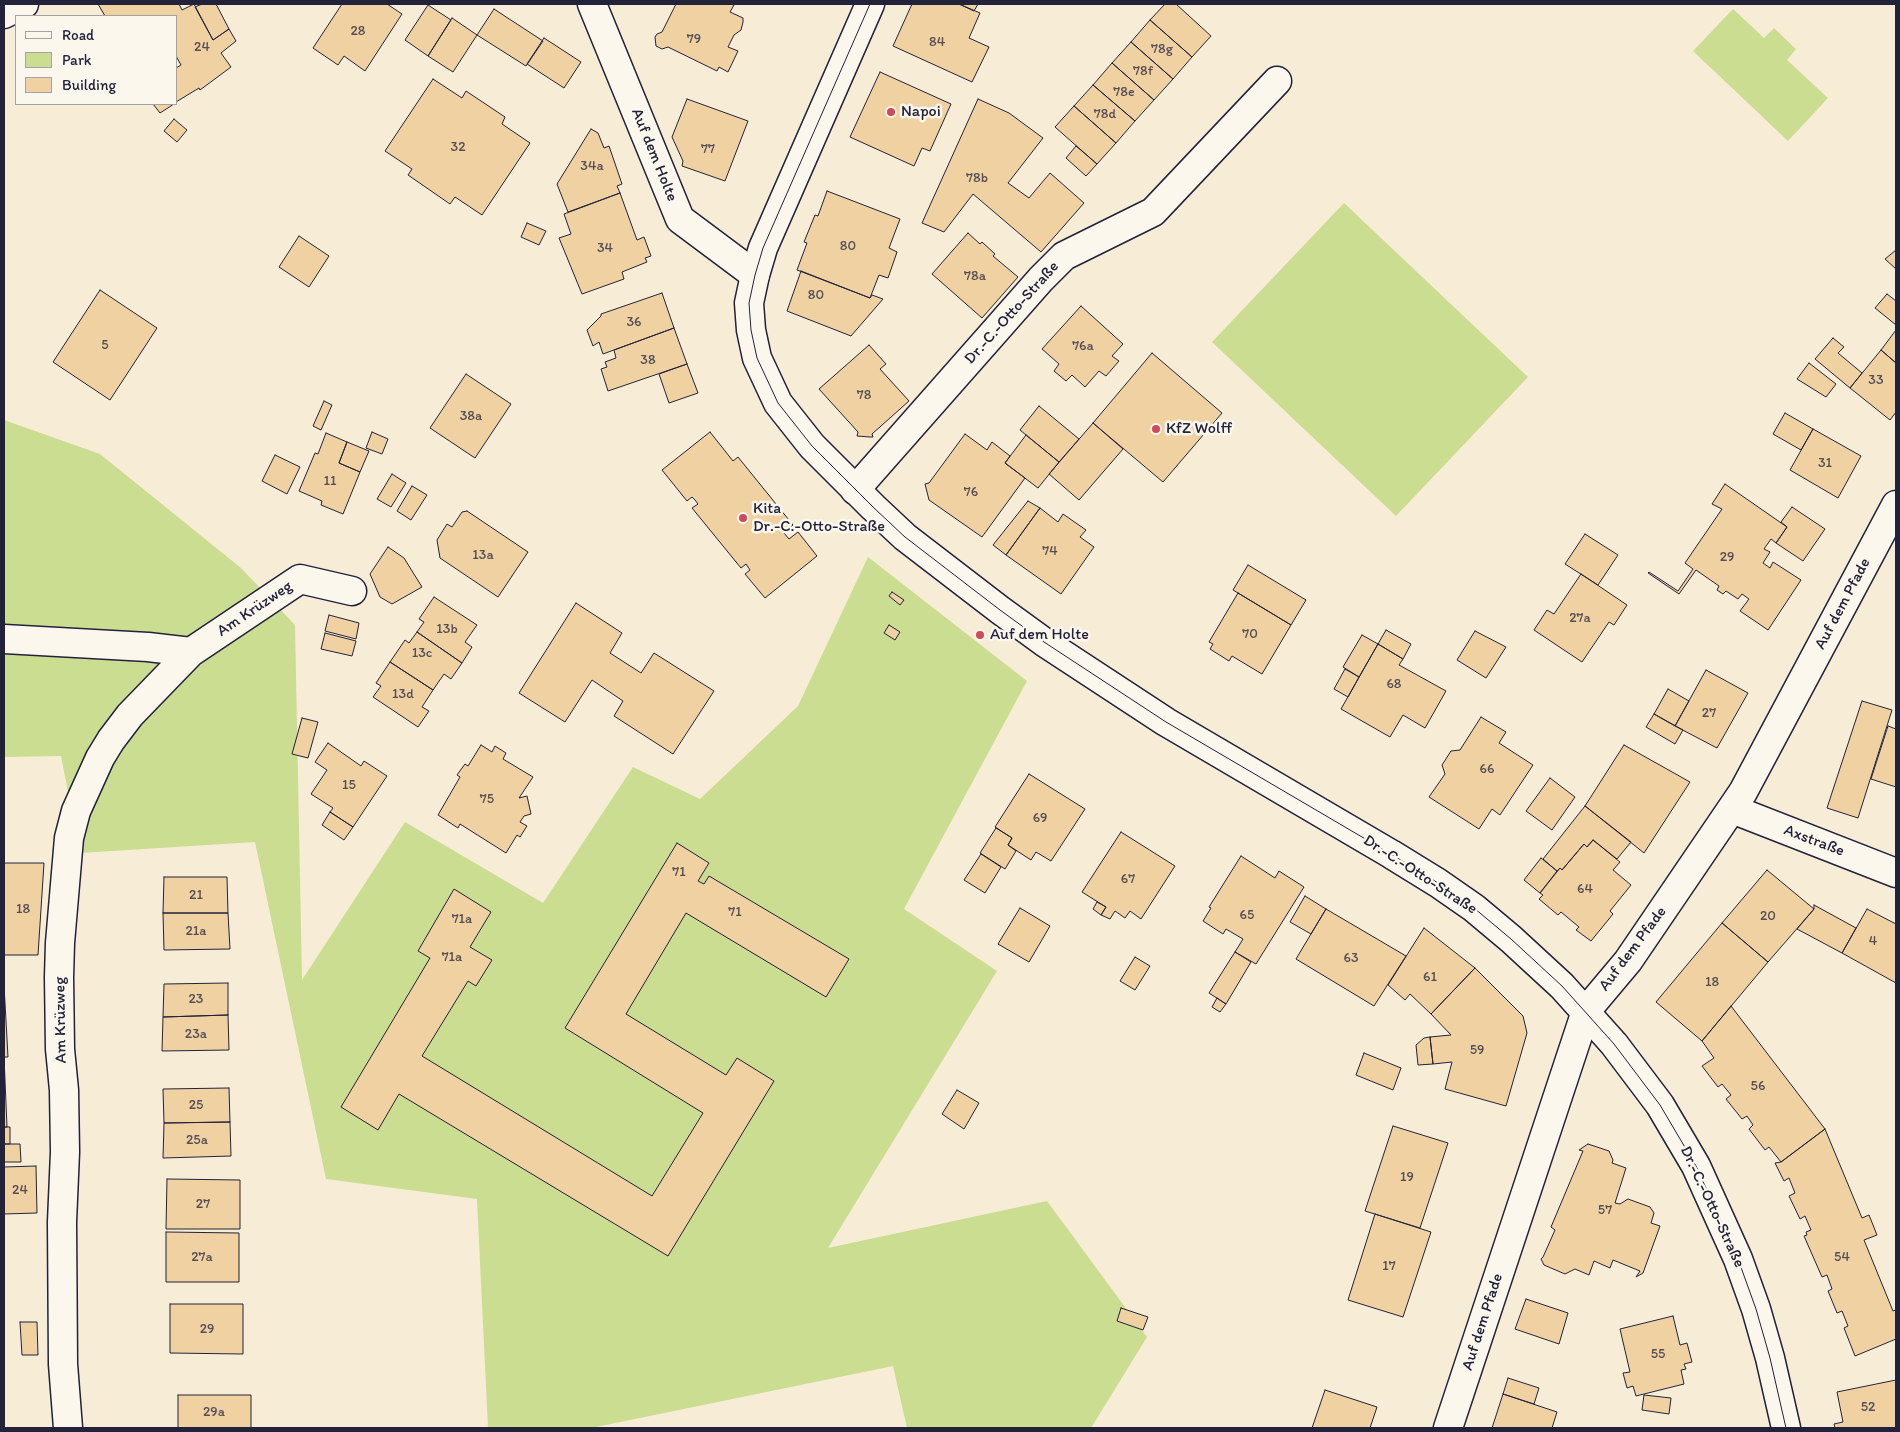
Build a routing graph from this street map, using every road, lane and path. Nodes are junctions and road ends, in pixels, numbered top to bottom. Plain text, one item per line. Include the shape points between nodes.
1 (24, 4) edge
2 (870, 4) edge
3 (586, 5) edge
4 (4, 14) edge
5 (1277, 81) dead end
6 (755, 276) junction
7 (856, 490) junction
8 (1896, 505) edge
9 (352, 591) dead end
10 (4, 639) edge
11 (191, 652) junction
12 (1732, 809) junction
13 (1896, 873) edge
14 (1586, 1011) junction
15 (68, 1428) edge
16 (1448, 1428) edge
17 (1786, 1428) edge

1 - 4 street
2 - 6 street, Dr.-C.-Otto-Straße via 764,248
3 - 6 street, Auf dem Holte via 680,219
5 - 7 street, Dr.-C.-Otto-Straße via 1153,212 1064,256
6 - 7 street, Dr.-C.-Otto-Straße via 749,317 764,377 778,403 812,446
7 - 14 street, Dr.-C.-Otto-Straße via 905,536 1044,642 1166,722 1391,854 1474,908
8 - 12 street, Auf dem Pfade
9 - 11 street, Am Krüzweg via 300,579
10 - 11 street
11 - 15 street, Am Krüzweg via 130,715 100,758 76,811 69,838 59,977 65,1152 63,1364
12 - 13 street, Axstraße
12 - 14 street, Auf dem Pfade via 1628,961
14 - 16 street, Auf dem Pfade
14 - 17 street, Dr.-C.-Otto-Straße via 1660,1105 1696,1166 1756,1310

